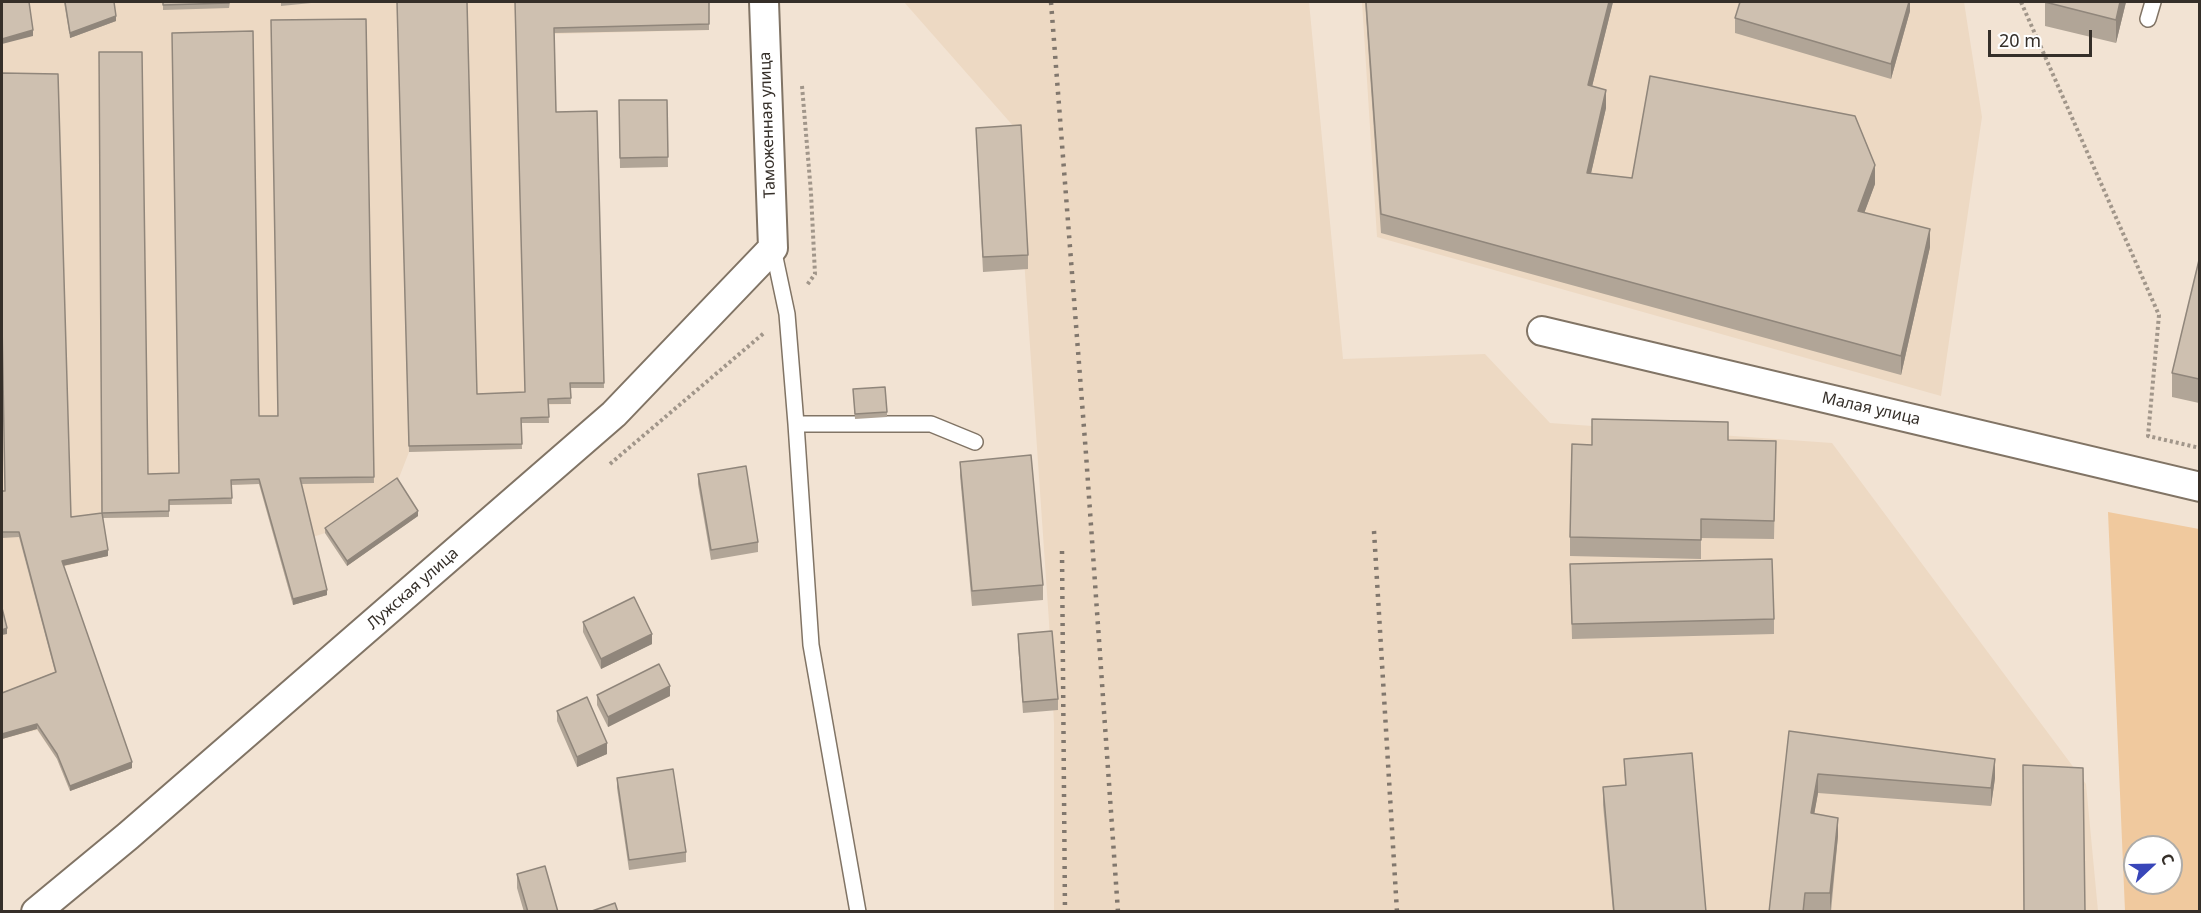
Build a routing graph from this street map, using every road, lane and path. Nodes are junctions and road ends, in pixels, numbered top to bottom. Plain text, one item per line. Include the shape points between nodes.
1 (764, 2) edge
2 (2021, 2) edge
3 (2152, 2) edge
4 (2148, 19) dead end
5 (773, 248) junction
6 (1542, 331) dead end
7 (796, 424) junction
8 (975, 442) dead end
9 (2199, 448) edge
10 (2199, 487) edge
11 (36, 912) edge
12 (858, 912) edge

1 - 5 street, Таможенная улица
2 - 9 path via 2159,315 2148,436
3 - 4 lane
5 - 7 lane via 787,314
5 - 11 street, Лужская улица via 614,414
6 - 10 street, Малая улица
7 - 8 lane via 931,424
7 - 12 lane via 811,645

